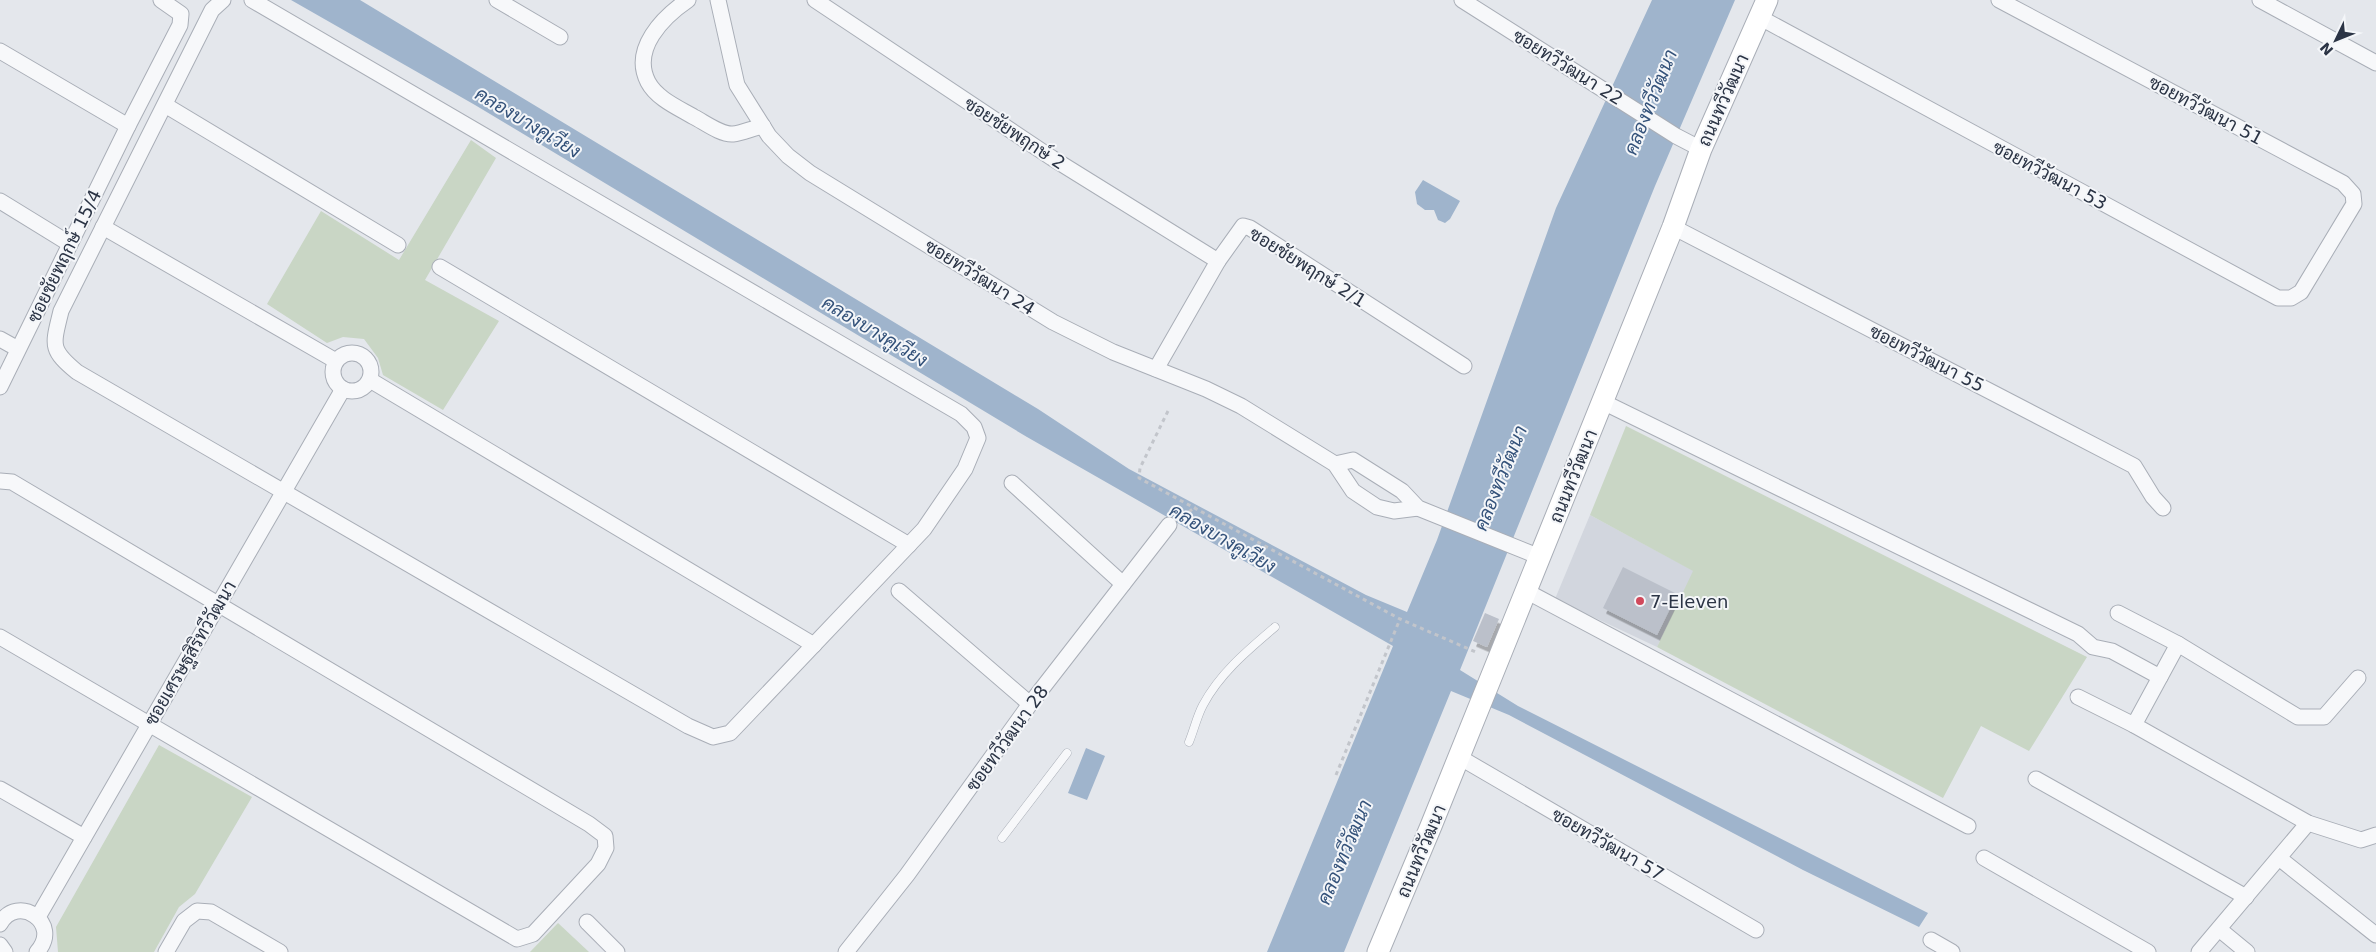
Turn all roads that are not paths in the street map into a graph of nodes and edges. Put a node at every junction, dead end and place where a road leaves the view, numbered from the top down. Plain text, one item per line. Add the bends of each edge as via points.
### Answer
1 (161, 0) edge
2 (223, 0) edge
3 (252, 0) edge
4 (497, 0) edge
5 (688, 0) edge
6 (718, 0) edge
7 (815, 0) edge
8 (1462, 0) edge
9 (1999, 0) edge
10 (2260, 0) edge
11 (1763, 9) edge
12 (560, 37) dead end
13 (0, 51) edge
14 (2376, 63) edge
15 (165, 105) junction
16 (128, 126) junction
17 (763, 126) junction
18 (1700, 149) junction
19 (0, 201) edge
20 (103, 227) junction
21 (1673, 227) junction
22 (70, 244) junction
23 (398, 245) dead end
24 (2326, 252) joint
25 (1218, 261) junction
26 (440, 267) dead end
27 (0, 339) edge
28 (18, 349) junction
29 (336, 361) junction
30 (1464, 366) dead end
31 (1156, 369) junction
32 (370, 380) junction
33 (0, 387) edge
34 (343, 389) junction
35 (1603, 402) junction
36 (1335, 464) junction
37 (0, 481) edge
38 (1012, 483) dead end
39 (283, 492) junction
40 (1418, 508) junction
41 (2163, 508) dead end
42 (1169, 525) dead end
43 (909, 545) junction
44 (1540, 557) junction
45 (1123, 584) junction
46 (899, 591) dead end
47 (1526, 592) junction
48 (219, 603) junction
49 (2118, 612) dead end
50 (1275, 627) dead end
51 (0, 637) edge
52 (2178, 644) junction
53 (814, 645) junction
54 (2160, 677) junction
55 (2358, 678) dead end
56 (2078, 697) dead end
57 (1030, 704) junction
58 (149, 724) junction
59 (2134, 725) junction
60 (1189, 742) dead end
61 (1066, 753) dead end
62 (1459, 757) junction
63 (2036, 779) dead end
64 (0, 789) edge
65 (2308, 823) junction
66 (1968, 826) dead end
67 (2376, 835) edge
68 (84, 837) junction
69 (1002, 838) dead end
70 (1984, 858) dead end
71 (2279, 858) junction
72 (2246, 897) junction
73 (38, 917) junction
74 (0, 922) edge
75 (587, 922) dead end
76 (2219, 929) junction
77 (1756, 930) dead end
78 (2376, 935) edge
79 (1931, 940) dead end
80 (0, 946) edge
81 (0, 951) edge
82 (1381, 951) edge
83 (4, 952) edge
84 (37, 952) edge
85 (166, 952) edge
86 (280, 952) edge
87 (617, 952) edge
88 (846, 952) edge
89 (1952, 952) edge
90 (2148, 952) edge
91 (2199, 952) edge
92 (2247, 952) edge

1 - 16 street, ซอยชัยพฤกษ์ 15/4 via 177,10 181,22
2 - 15 street via 212,10
3 - 43 street via 960,414 974,427 978,438 965,469 924,529
4 - 12 street
5 - 17 street via 661,22 647,42 644,63 648,82 665,100 731,134
6 - 17 street, ซอยทวีวัฒนา 24 via 737,85
7 - 25 street, ซอยชัยพฤกษ์ 2 via 1052,158
8 - 18 street, ซอยทวีวัฒนา 22
9 - 24 street, ซอยทวีวัฒนา 51 via 2343,183 2353,194 2354,204
10 - 14 street
11 - 18 main road, ถนนทวีวัฒนา
11 - 24 street, ซอยทวีวัฒนา 53 via 2278,298 2291,298 2301,292
13 - 16 street
15 - 20 street
15 - 23 street
16 - 22 street, ซอยชัยพฤกษ์ 15/4
17 - 31 street, ซอยทวีวัฒนา 24 via 788,156 810,173 1053,322
18 - 21 main road, ถนนทวีวัฒนา
19 - 22 street
20 - 29 street
20 - 39 street via 61,311 54,342 59,358 77,372
21 - 35 main road, ถนนทวีวัฒนา
21 - 41 street, ซอยทวีวัฒนา 55 via 2134,466
22 - 28 street, ซอยชัยพฤกษ์ 15/4
25 - 30 street, ซอยชัยพฤกษ์ 2/1 via 1243,226 1250,228
25 - 31 street, ซอยชัยพฤกษ์ 2/1
26 - 43 street
27 - 28 street
28 - 33 street, ซอยชัยพฤกษ์ 15/4
29 - 32 street via 346,353 365,357 371,368
29 - 34 street via 333,373
31 - 36 street, ซอยทวีวัฒนา 24 via 1241,406
32 - 34 street via 355,391
32 - 53 street
34 - 39 street, ซอยเศรษฐสิริทวีวัฒนา
35 - 44 main road, ถนนทวีวัฒนา
35 - 54 street via 2078,634 2099,637 2112,651
36 - 40 street, ซอยทวีวัฒนา 24 via 1353,460 1402,491
36 - 40 street, ซอยทวีวัฒนา 24 via 1353,490 1377,507 1394,511
37 - 48 street via 12,482
38 - 45 street
39 - 48 street, ซอยเศรษฐสิริทวีวัฒนา
39 - 53 street via 688,726 713,736 730,732
40 - 44 street, ซอยทวีวัฒนา 24
42 - 45 street, ซอยทวีวัฒนา 28
43 - 53 street
44 - 47 main road, ถนนทวีวัฒนา
45 - 57 street, ซอยทวีวัฒนา 28
46 - 57 street
47 - 62 main road, ถนนทวีวัฒนา
47 - 66 street
48 - 58 street, ซอยเศรษฐสิริทวีวัฒนา
48 - 58 street via 590,824 605,836 606,848 598,864 533,934 517,939
49 - 52 street
50 - 60 lane via 1240,656 1222,677 1203,705
51 - 58 street
52 - 54 street
52 - 55 street via 2298,717 2324,718
54 - 59 street
56 - 59 street
57 - 88 street, ซอยทวีวัฒนา 28 via 907,875
58 - 68 street, ซอยเศรษฐสิริทวีวัฒนา
59 - 65 street
61 - 69 lane
62 - 77 street, ซอยทวีวัฒนา 57
62 - 82 main road, ถนนทวีวัฒนา
63 - 72 street
64 - 68 street
65 - 67 street via 2361,840
65 - 71 street
68 - 73 street, ซอยเศรษฐสิริทวีวัฒนา
70 - 90 street
71 - 72 street
71 - 78 street
72 - 76 street
73 - 74 street via 14,912
73 - 84 street via 45,938
75 - 87 street
76 - 91 street
76 - 92 street
79 - 89 street
80 - 83 street
81 - 83 street
85 - 86 street via 184,921 197,911 211,912

